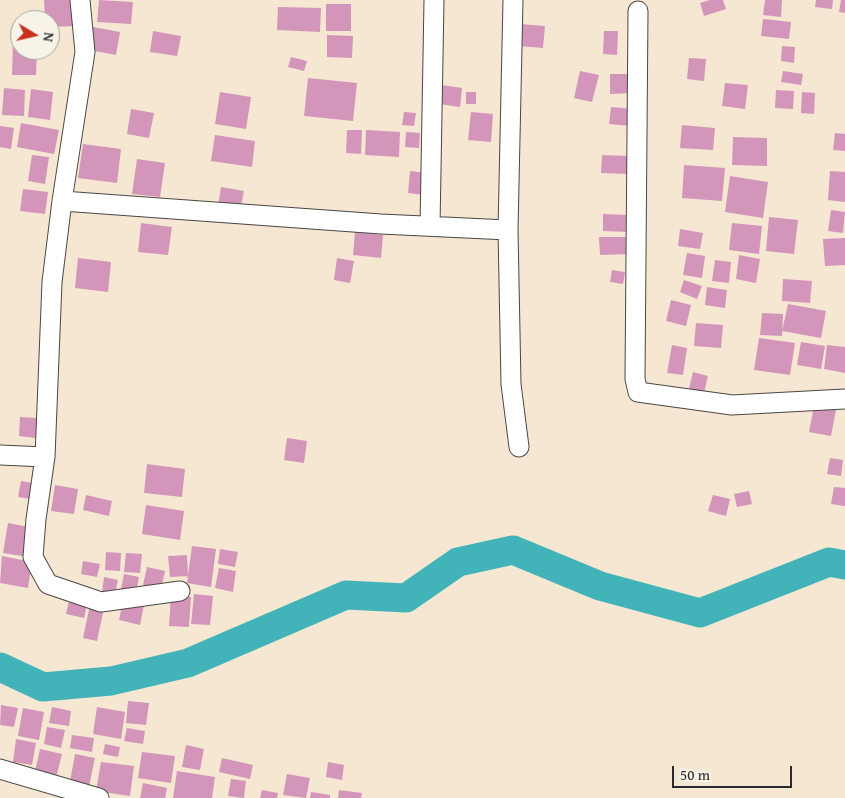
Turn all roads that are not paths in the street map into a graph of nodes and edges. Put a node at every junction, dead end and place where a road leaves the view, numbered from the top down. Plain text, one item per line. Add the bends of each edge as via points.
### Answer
1 (80, 0) edge
2 (434, 0) edge
3 (513, 0) edge
4 (638, 11) dead end
5 (62, 201) junction
6 (430, 226) junction
7 (508, 230) junction
8 (845, 399) edge
9 (519, 447) dead end
10 (0, 456) edge
11 (45, 457) junction
12 (180, 591) dead end
13 (0, 769) edge
14 (99, 798) edge

1 - 5 street via 85,52
2 - 6 street
3 - 7 street
4 - 8 street via 635,379 638,392 732,404
5 - 6 street
5 - 11 street via 52,282
6 - 7 street
7 - 9 street via 511,384
10 - 11 street
11 - 12 street via 33,557 48,584 102,602
13 - 14 street

